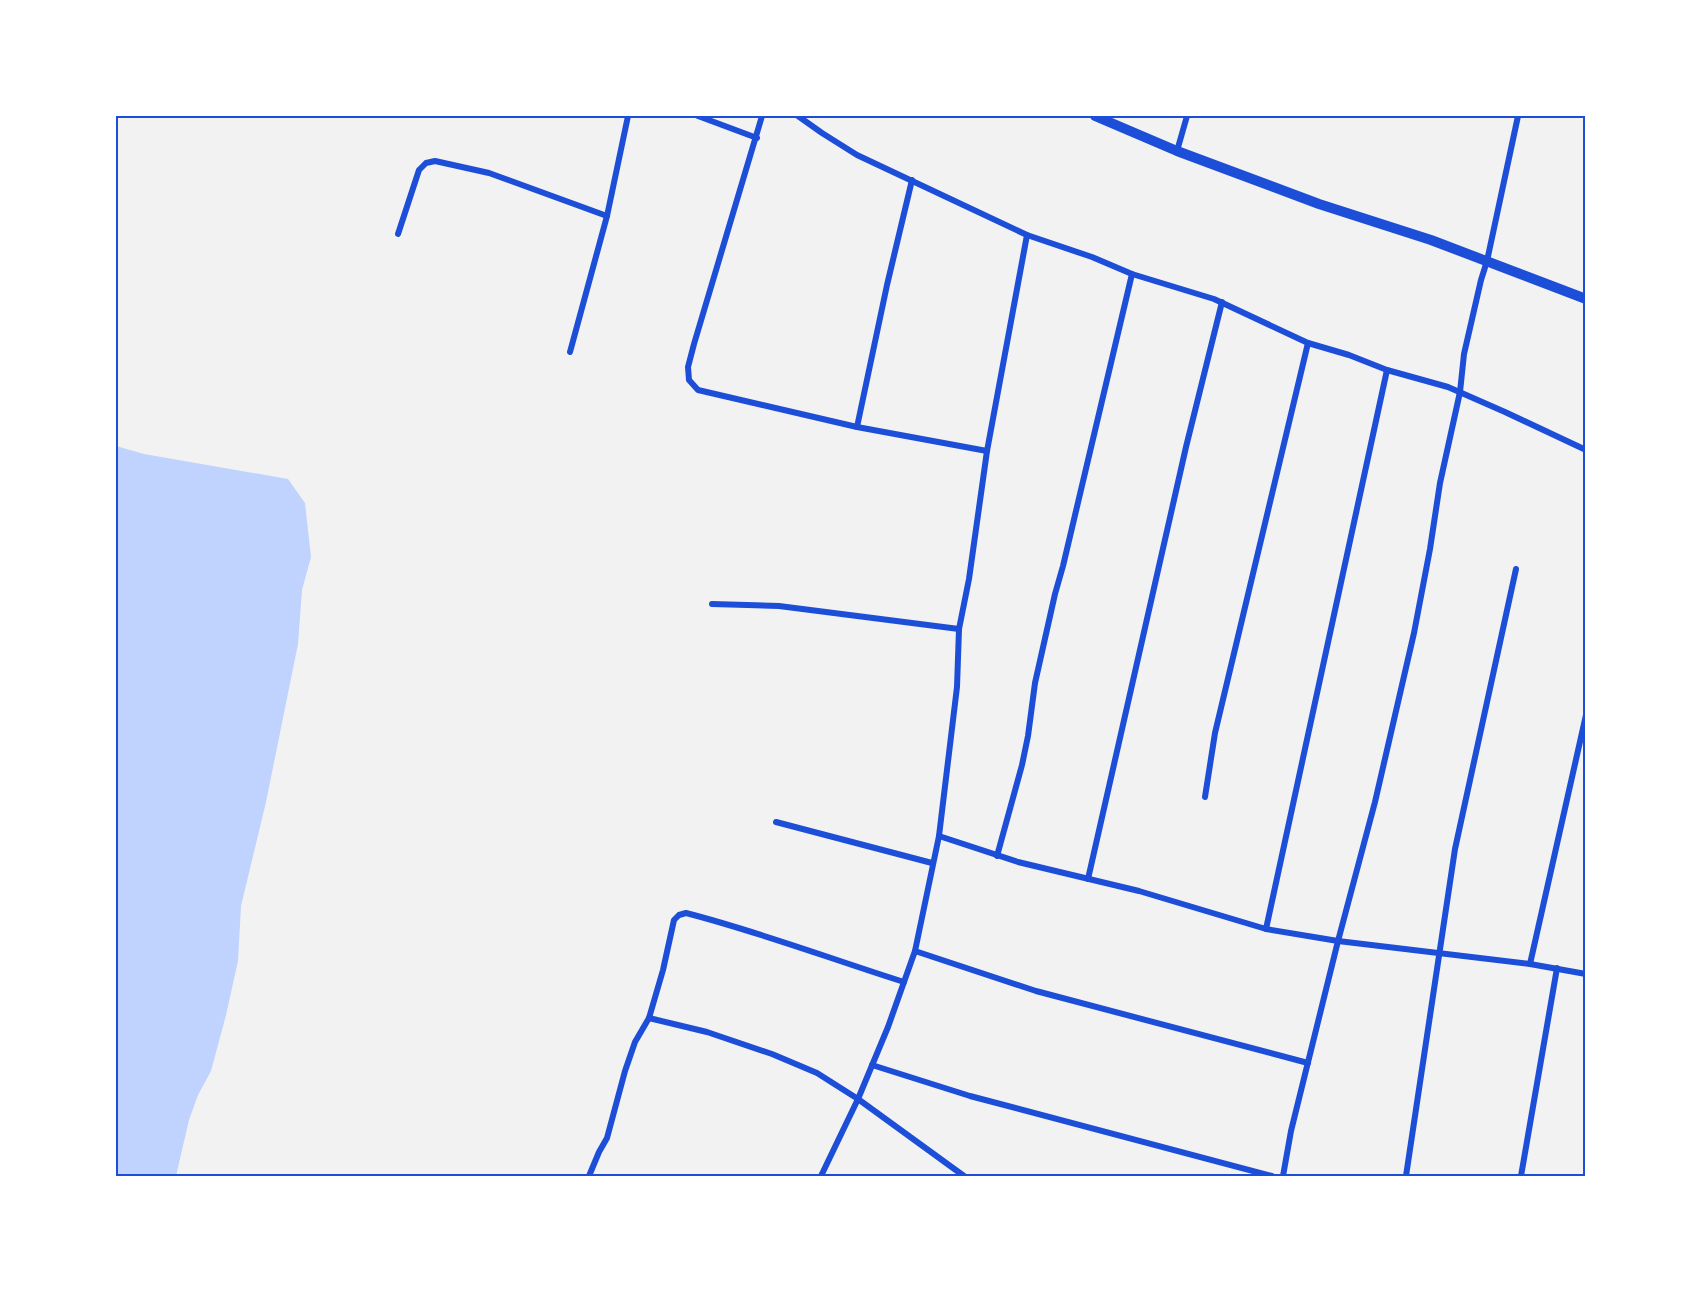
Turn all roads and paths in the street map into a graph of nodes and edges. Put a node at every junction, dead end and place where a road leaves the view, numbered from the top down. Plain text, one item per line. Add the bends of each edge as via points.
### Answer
1 (628, 116) edge
2 (698, 116) edge
3 (762, 116) edge
4 (798, 116) edge
5 (1095, 116) edge
6 (1187, 116) edge
7 (1518, 116) edge
8 (757, 138) junction
9 (1177, 151) junction
10 (912, 180) junction
11 (607, 216) junction
12 (398, 234) dead end
13 (1027, 235) junction
14 (1487, 261) junction
15 (1132, 274) junction
16 (1586, 299) edge
17 (1222, 302) junction
18 (1308, 343) junction
19 (570, 352) dead end
20 (1388, 370) junction
21 (1460, 392) junction
22 (857, 427) junction
23 (1586, 450) edge
24 (987, 451) junction
25 (1516, 569) dead end
26 (712, 604) dead end
27 (959, 629) junction
28 (1586, 715) edge
29 (1205, 797) dead end
30 (776, 822) dead end
31 (939, 836) junction
32 (997, 856) junction
33 (932, 862) junction
34 (1088, 879) junction
35 (1266, 929) junction
36 (1338, 941) junction
37 (915, 951) junction
38 (1440, 953) junction
39 (1530, 964) junction
40 (1557, 968) junction
41 (1586, 974) edge
42 (904, 982) junction
43 (649, 1018) junction
44 (1308, 1063) junction
45 (872, 1065) junction
46 (858, 1099) junction
47 (589, 1176) edge
48 (821, 1176) edge
49 (964, 1176) edge
50 (1272, 1176) edge
51 (1283, 1176) edge
52 (1406, 1176) edge
53 (1521, 1176) edge

1 - 11 street
2 - 8 street
3 - 8 street
4 - 10 street via 857,155
5 - 9 street
6 - 9 street
7 - 14 street
8 - 22 street via 694,344 689,380 698,390
9 - 14 street
10 - 13 street
10 - 22 street
11 - 12 street via 489,172 435,161 419,170
11 - 19 street
13 - 15 street
13 - 24 street
14 - 16 street
14 - 21 street via 1464,354
15 - 17 street
15 - 32 street via 1054,594 1022,765
17 - 18 street
17 - 34 street
18 - 20 street
18 - 29 street via 1215,733
20 - 21 street
20 - 35 street
21 - 23 street
21 - 36 street via 1414,633
22 - 24 street
24 - 27 street
25 - 38 street via 1455,849
26 - 27 street via 779,606
27 - 31 street via 957,687
28 - 39 street
30 - 33 street
31 - 32 street
31 - 33 street
32 - 34 street
33 - 37 street
34 - 35 street
35 - 36 street
36 - 38 street
36 - 44 street
37 - 42 street
37 - 44 street via 1036,991
38 - 39 street
38 - 52 street
39 - 40 street
40 - 41 street
40 - 53 street
42 - 43 street via 686,913 674,920
42 - 45 street
43 - 46 street via 772,1054 817,1073
43 - 47 street via 635,1042 608,1138
44 - 51 street
45 - 46 street
45 - 50 street via 970,1096
46 - 48 street
46 - 49 street

